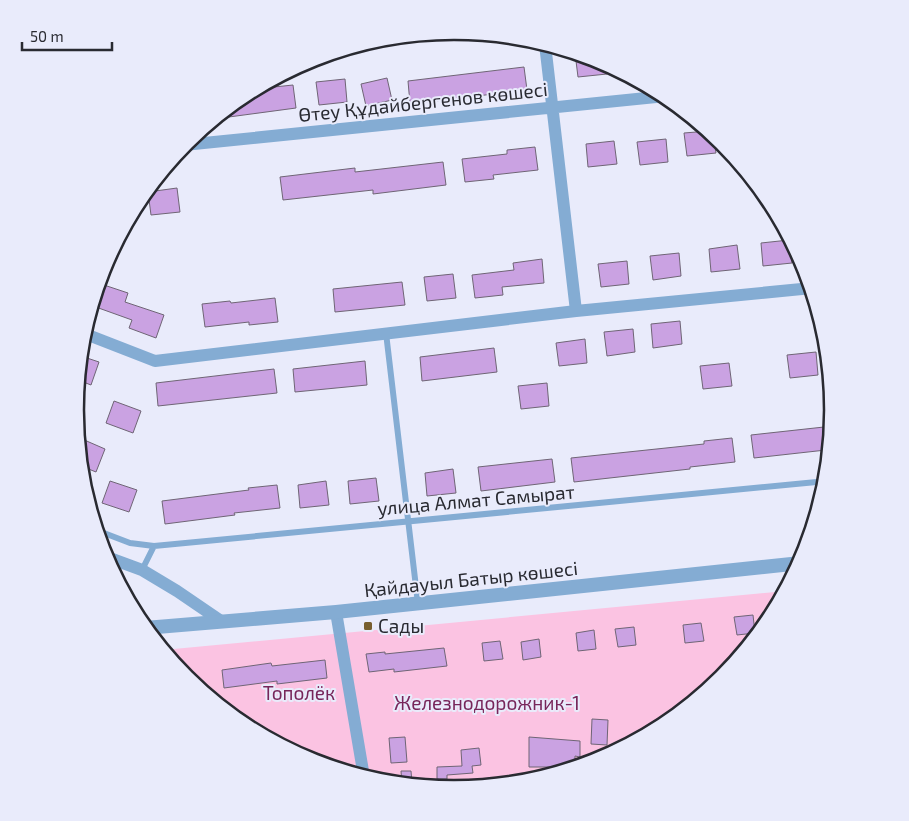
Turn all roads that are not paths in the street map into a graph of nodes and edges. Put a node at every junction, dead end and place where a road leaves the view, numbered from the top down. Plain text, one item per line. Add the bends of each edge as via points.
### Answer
1 (546, 52) edge
2 (652, 97) edge
3 (554, 107) junction
4 (198, 144) edge
5 (804, 289) edge
6 (576, 311) junction
7 (386, 333) junction
8 (91, 337) edge
9 (818, 483) edge
10 (408, 522) junction
11 (105, 534) edge
12 (154, 546) junction
13 (116, 560) edge
14 (792, 564) edge
15 (142, 570) junction
16 (418, 604) junction
17 (336, 612) junction
18 (221, 621) junction
19 (154, 627) edge
20 (363, 769) edge

1 - 3 street
2 - 3 street, Өтеу Құдайбергенов көшесі
3 - 4 street, Өтеу Құдайбергенов көшесі
3 - 6 street
5 - 6 street
6 - 7 street
7 - 8 street via 155,361
7 - 10 lane
9 - 10 lane, улица Алмат Самырат
10 - 12 lane, улица Алмат Самырат
10 - 16 lane
11 - 12 lane, улица Алмат Самырат via 130,543
12 - 15 lane
13 - 15 street
14 - 16 street, Қайдауыл Батыр көшесі
15 - 18 street
16 - 17 street, Қайдауыл Батыр көшесі
17 - 18 street, Қайдауыл Батыр көшесі
17 - 20 street
18 - 19 street, Қайдауыл Батыр көшесі

